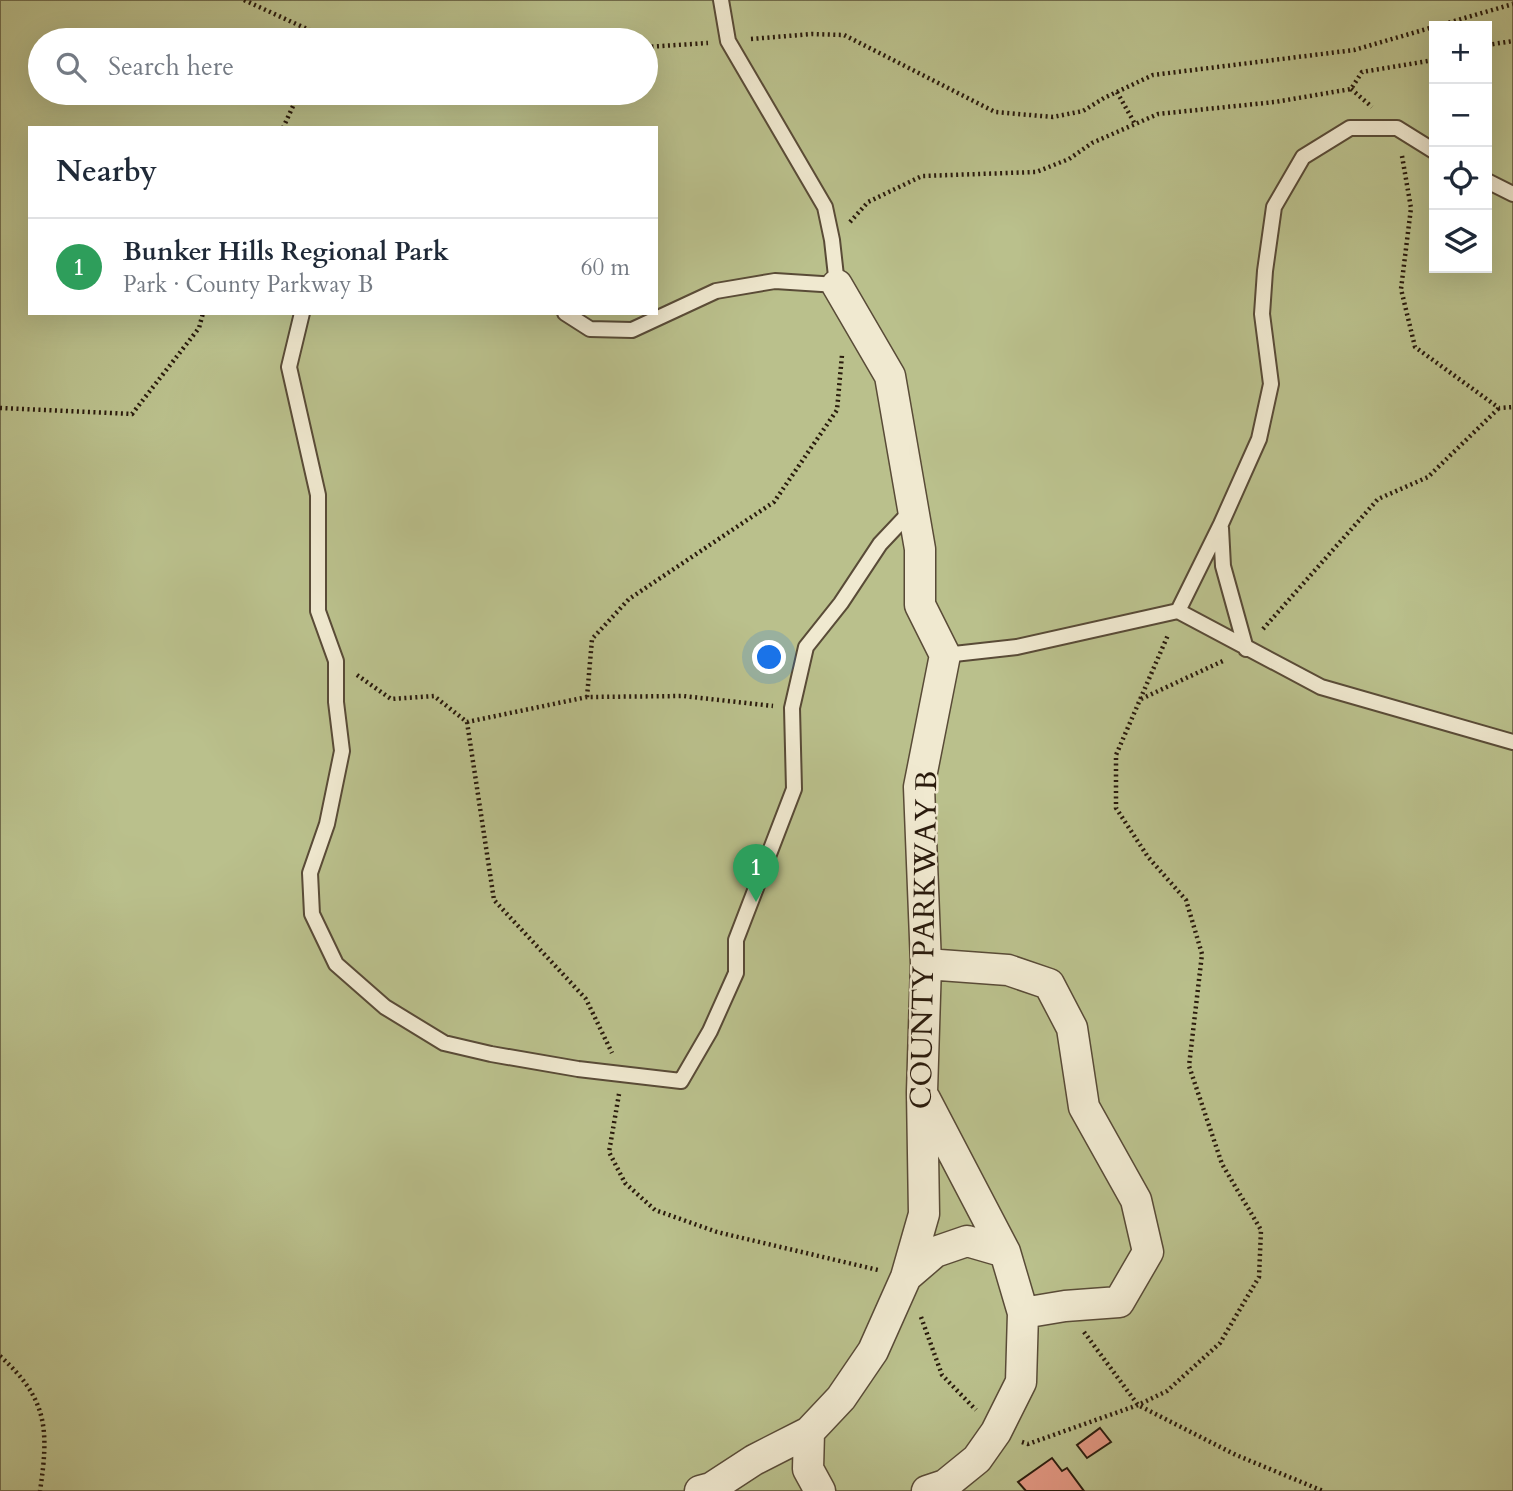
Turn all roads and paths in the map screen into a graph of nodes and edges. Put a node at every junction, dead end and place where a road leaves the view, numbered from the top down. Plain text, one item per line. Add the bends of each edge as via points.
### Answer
1 (244, 0) edge
2 (721, 0) edge
3 (1513, 4) edge
4 (304, 28) edge
5 (728, 41) junction
6 (1513, 41) edge
7 (1492, 44) edge
8 (658, 46) edge
9 (1429, 61) edge
10 (1351, 89) junction
11 (1117, 92) junction
12 (294, 105) edge
13 (1135, 124) junction
14 (284, 126) edge
15 (1397, 128) junction
16 (1429, 148) edge
17 (1492, 184) edge
18 (1513, 194) edge
19 (832, 240) junction
20 (837, 285) junction
21 (203, 315) edge
22 (302, 315) edge
23 (568, 315) edge
24 (842, 349) dead end
25 (1513, 407) edge
26 (0, 408) edge
27 (1499, 408) junction
28 (912, 510) junction
29 (1221, 524) junction
30 (1178, 611) junction
31 (1246, 649) junction
32 (945, 655) junction
33 (336, 661) junction
34 (587, 697) junction
35 (1140, 700) junction
36 (792, 708) junction
37 (1513, 742) edge
38 (926, 964) junction
39 (922, 1092) junction
40 (1005, 1252) junction
41 (906, 1277) junction
42 (1065, 1306) junction
43 (1023, 1313) junction
44 (0, 1356) edge
45 (1138, 1405) junction
46 (809, 1432) junction
47 (713, 1490) edge
48 (40, 1491) edge
49 (820, 1491) edge
50 (928, 1491) edge
51 (1324, 1491) edge

1 - 4 path
2 - 5 lane
3 - 11 path via 1354,50 1153,75
5 - 8 path
5 - 11 path via 844,35 995,112 1053,117 1083,111
5 - 19 lane via 825,207
6 - 7 path
9 - 10 path via 1362,72
10 - 13 path via 1158,114
10 - 15 path
11 - 13 path
12 - 14 path
13 - 19 path via 1036,172 922,176 868,202
15 - 16 lane
15 - 27 path via 1411,208 1401,289 1415,347
15 - 29 lane via 1350,128 1303,157 1274,207 1262,314 1271,384 1259,439
17 - 18 lane
19 - 20 lane
20 - 23 lane via 775,281 716,292 632,330 590,329
20 - 28 street via 890,376
21 - 26 path via 132,414
22 - 33 lane via 289,367 318,495 318,611
24 - 34 path via 837,410 774,502 629,599 592,639
25 - 27 path
27 - 31 path via 1428,477 1378,499
28 - 32 street via 920,549 920,605
28 - 36 lane via 880,544 842,603 806,647
29 - 30 lane
29 - 31 lane via 1223,566
30 - 31 lane
30 - 32 lane via 1017,647
30 - 35 path
31 - 35 path
31 - 37 lane via 1321,687
32 - 38 street, COUNTY PARKWAY B via 919,787
33 - 34 path via 391,699 433,696 467,722
33 - 36 lane via 342,751 327,824 310,873 312,914 336,964 386,1007 444,1043 566,1067 681,1081 736,973 736,940 794,789
34 - 36 path via 683,696
35 - 45 path via 1116,755 1116,808 1148,857 1186,900 1202,954 1189,1066 1222,1164 1261,1230 1259,1277 1220,1343 1167,1391
38 - 39 street, COUNTY PARKWAY B
38 - 42 street via 1008,970 1049,984 1072,1028 1084,1107 1136,1200 1148,1252 1119,1302
39 - 40 street
39 - 41 street, COUNTY PARKWAY B via 924,1214
40 - 41 street via 967,1241 935,1252
40 - 43 street
41 - 46 street, COUNTY PARKWAY B via 873,1351 842,1398
42 - 43 street
42 - 45 path
43 - 50 street via 1021,1382 996,1432 977,1459 945,1485
44 - 48 path via 21,1375 40,1409 46,1449
45 - 51 path via 1236,1455
46 - 47 street, COUNTY PARKWAY B via 754,1460
46 - 49 street via 808,1469

